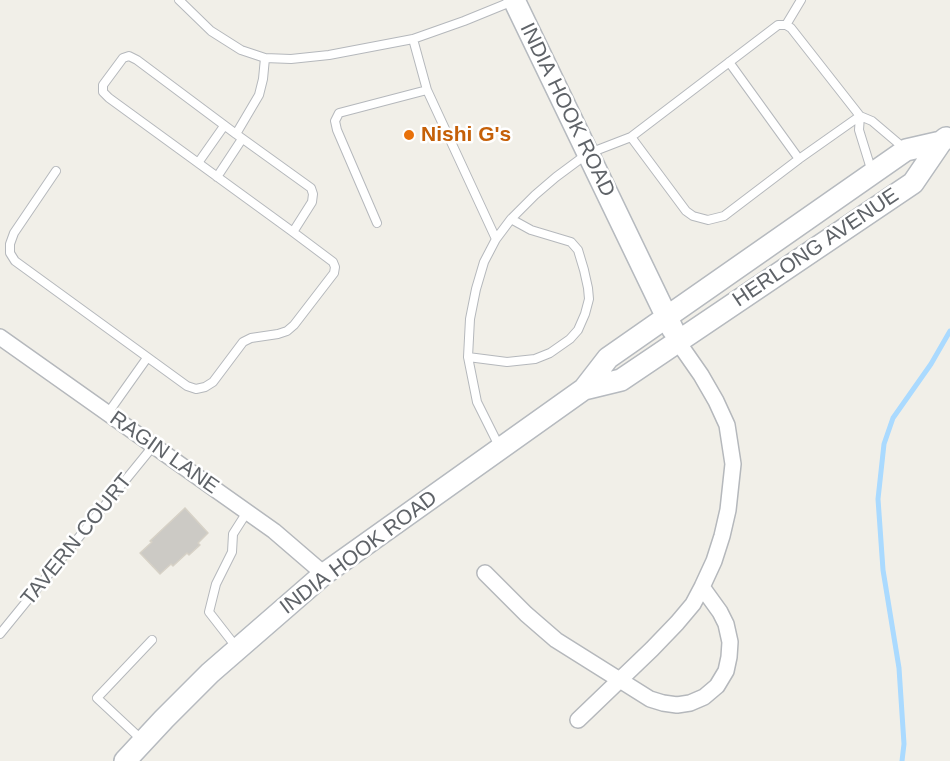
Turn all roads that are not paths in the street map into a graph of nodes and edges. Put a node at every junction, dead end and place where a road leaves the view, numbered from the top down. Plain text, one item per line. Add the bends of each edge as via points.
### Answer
1 (179, 0) edge
2 (514, 0) edge
3 (801, 0) edge
4 (786, 25) junction
5 (413, 39) junction
6 (265, 58) junction
7 (729, 62) junction
8 (427, 90) junction
9 (860, 116) junction
10 (224, 126) junction
11 (239, 137) junction
12 (631, 137) junction
13 (945, 138) edge
14 (906, 150) junction
15 (587, 154) junction
16 (799, 159) junction
17 (198, 163) junction
18 (56, 171) dead end
19 (873, 173) junction
20 (217, 177) junction
21 (511, 219) junction
22 (377, 223) dead end
23 (293, 232) junction
24 (496, 239) junction
25 (667, 317) junction
26 (0, 337) edge
27 (678, 342) junction
28 (468, 357) junction
29 (147, 358) junction
30 (584, 389) junction
31 (108, 413) junction
32 (154, 445) junction
33 (500, 449) junction
34 (247, 512) junction
35 (485, 573) dead end
36 (324, 574) junction
37 (702, 587) junction
38 (0, 634) edge
39 (152, 640) dead end
40 (238, 649) junction
41 (619, 680) junction
42 (578, 720) dead end
43 (143, 741) junction
44 (125, 761) edge

1 - 6 lane via 211,31 241,50
2 - 5 lane
2 - 15 street, INDIA HOOK ROAD
3 - 4 lane
4 - 7 lane via 778,25
4 - 9 lane
5 - 6 lane via 329,56
5 - 8 lane
6 - 11 lane via 259,95
7 - 12 lane
7 - 16 lane
8 - 22 lane via 339,112 335,121
8 - 24 lane
9 - 14 lane via 872,121
9 - 16 lane
9 - 19 lane via 859,130
10 - 11 lane
10 - 17 lane
10 - 17 lane via 129,56 123,58 103,86 109,99
11 - 20 lane
11 - 23 lane via 311,188 312,202
12 - 15 lane
12 - 16 lane via 686,211 708,220 724,216
13 - 14 street, HERLONG AVENUE
13 - 27 street, HERLONG AVENUE via 913,183
14 - 19 street, HERLONG AVENUE
15 - 21 lane
15 - 25 street, INDIA HOOK ROAD
17 - 20 lane
18 - 29 lane via 14,233 10,254
19 - 25 street, HERLONG AVENUE
20 - 23 lane
21 - 24 lane
21 - 28 lane via 531,230 571,242 578,250 588,288 585,314 570,339 535,359 507,362
23 - 29 lane via 335,267 294,326 243,342 213,382 196,389 187,387
24 - 28 lane via 476,289
25 - 27 street, INDIA HOOK ROAD
25 - 30 street, INDIA HOOK ROAD via 608,358
26 - 31 street, RAGIN LANE
27 - 30 street, INDIA HOOK ROAD via 621,380
27 - 37 street via 716,401 727,426 733,464 724,527
28 - 33 lane via 477,402
29 - 31 lane
30 - 33 street, INDIA HOOK ROAD
31 - 32 street, RAGIN LANE
32 - 34 street, RAGIN LANE
32 - 38 lane, TAVERN COURT
33 - 36 street, INDIA HOOK ROAD
34 - 36 street, RAGIN LANE
34 - 40 lane via 233,534 232,552 216,584 209,612
35 - 41 street via 556,640
36 - 40 street, INDIA HOOK ROAD
37 - 41 street via 677,623
37 - 41 street via 720,612 730,642 726,671 717,686 704,698 676,705 650,699
39 - 43 lane via 97,698
40 - 43 street, INDIA HOOK ROAD
41 - 42 street
43 - 44 street, INDIA HOOK ROAD

